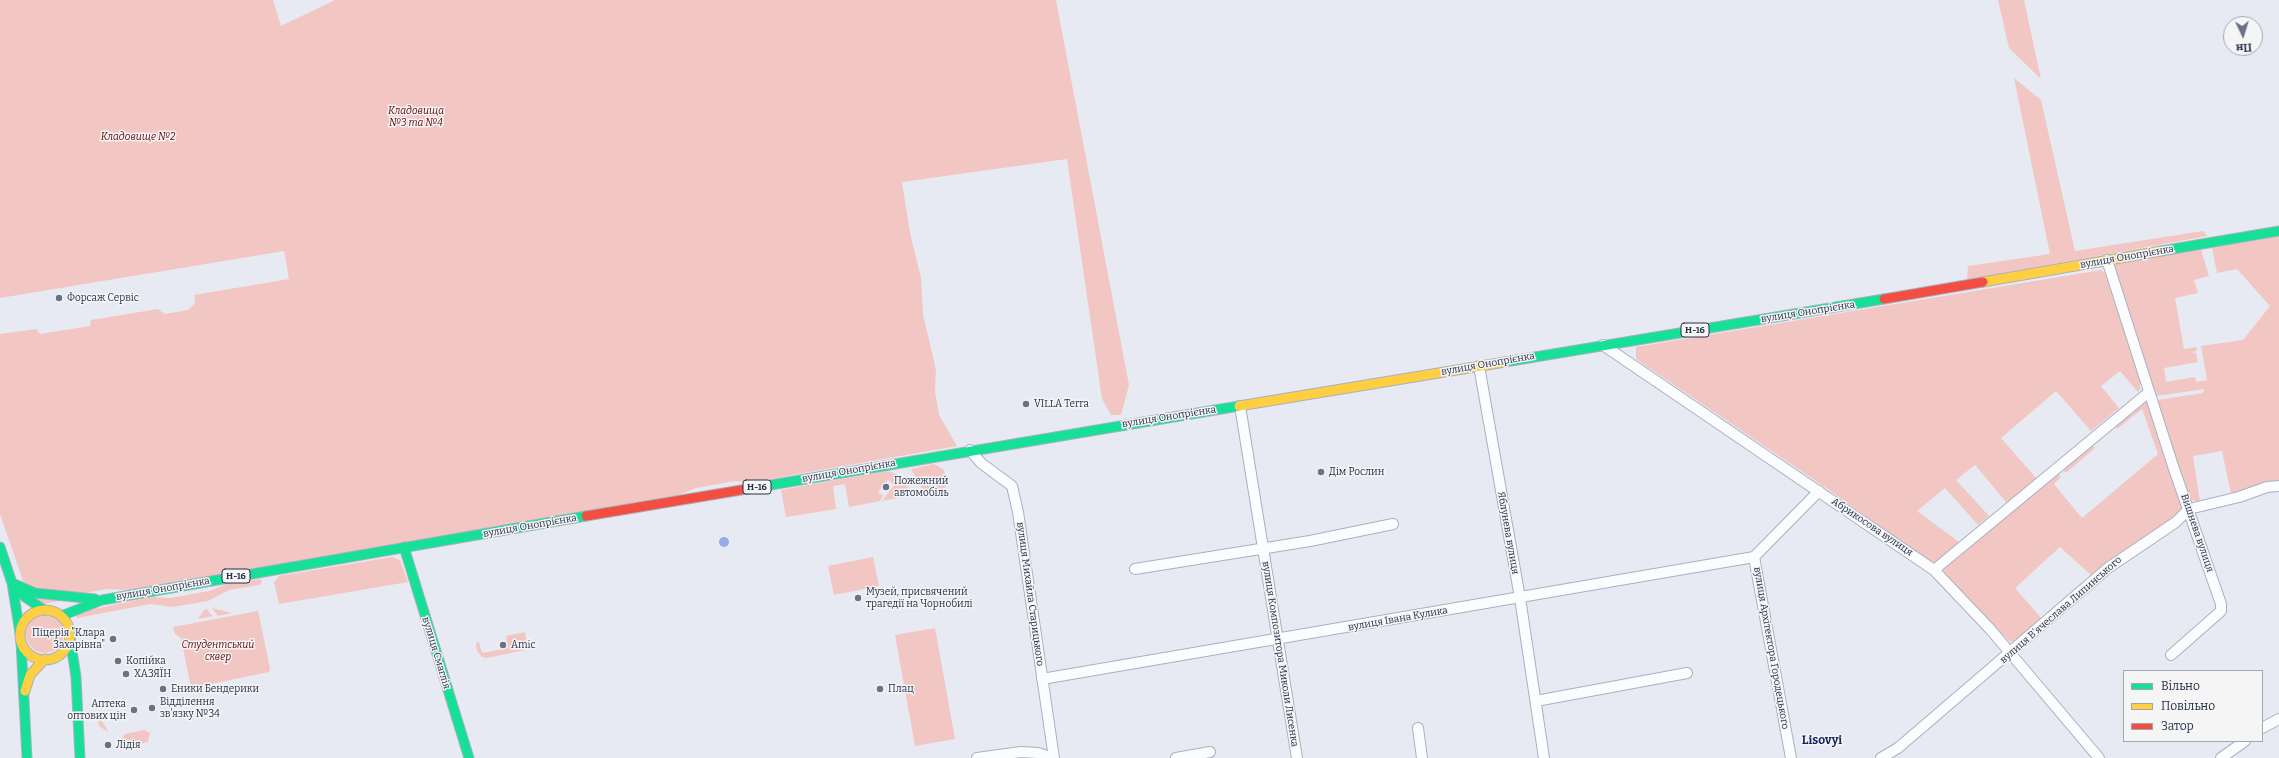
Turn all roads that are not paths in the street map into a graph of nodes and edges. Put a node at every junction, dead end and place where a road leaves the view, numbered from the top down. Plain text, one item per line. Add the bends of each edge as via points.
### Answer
1 (2279, 231) edge
2 (2107, 260) junction
3 (1603, 345) junction
4 (1480, 366) junction
5 (2149, 392) junction
6 (1240, 406) junction
7 (970, 450) junction
8 (2279, 486) edge
9 (1818, 491) junction
10 (2189, 509) junction
11 (1393, 524) dead end
12 (0, 547) edge
13 (404, 548) junction
14 (1263, 549) junction
15 (1754, 557) junction
16 (1135, 569) dead end
17 (1934, 570) junction
18 (12, 583) junction
19 (1520, 598) junction
20 (102, 600) junction
21 (44, 610) junction
22 (62, 616) junction
23 (70, 637) junction
24 (21, 638) junction
25 (1277, 640) junction
26 (2010, 654) junction
27 (2171, 655) dead end
28 (45, 659) junction
29 (1687, 673) dead end
30 (1042, 679) junction
31 (24, 698) junction
32 (1536, 701) junction
33 (2279, 719) edge
34 (2263, 727) edge
35 (1418, 728) dead end
36 (2244, 742) edge
37 (1210, 752) dead end
38 (27, 758) edge
39 (80, 758) edge
40 (469, 758) edge
41 (977, 758) edge
42 (1053, 758) edge
43 (1176, 758) edge
44 (1297, 758) edge
45 (1422, 758) edge
46 (1544, 758) edge
47 (1791, 758) edge
48 (1881, 758) edge
49 (2099, 758) edge
50 (2221, 758) edge

1 - 2 main road, вулиця Онопрієнка / Н-16
2 - 3 main road, вулиця Онопрієнка / Н-16
2 - 5 street, Вишнева вулиця
3 - 4 main road, вулиця Онопрієнка / Н-16
3 - 9 street, Абрикосова вулиця
4 - 6 main road, вулиця Онопрієнка / Н-16
4 - 19 street, Яблунева вулиця
5 - 10 street, Вишнева вулиця
5 - 17 street
6 - 7 main road, вулиця Онопрієнка / Н-16
6 - 14 street, вулиця Композитора Миколи Лисенка
7 - 13 main road, вулиця Онопрієнка / Н-16
7 - 30 street, вулиця Михайла Старицького via 981,464 1012,486
8 - 10 street via 2267,486 2238,497
9 - 15 street, вулиця Архітектора Городецького
9 - 17 street, Абрикосова вулиця
10 - 26 street, вулиця Вʼячеслава Липинського via 2176,522 2108,568
10 - 27 street, Вишнева вулиця via 2221,604 2220,611
11 - 14 street, вулиця Композитора Миколи Лисенка
12 - 18 main road
13 - 20 main road, вулиця Онопрієнка / Н-16
13 - 40 main road, вулиця Смаглія
14 - 16 street, вулиця Композитора Миколи Лисенка
14 - 25 street, вулиця Композитора Миколи Лисенка
15 - 19 street, вулиця Івана Кулика
15 - 47 street, вулиця Архітектора Городецького
17 - 26 street, Абрикосова вулиця
18 - 20 main road via 35,593
18 - 21 main road via 25,597
18 - 24 main road
19 - 25 street, вулиця Івана Кулика
19 - 32 street, Яблунева вулиця
20 - 22 main road, вулиця Онопрієнка / Н-16
21 - 22 main road via 54,611
21 - 24 main road via 28,617 23,624
22 - 23 main road via 68,626
23 - 28 main road via 63,652 56,657
23 - 39 main road via 76,677
24 - 28 main road via 30,654
24 - 31 main road
25 - 30 street, вулиця Івана Кулика
25 - 44 street, вулиця Композитора Миколи Лисенка
26 - 48 street, вулиця Вʼячеслава Липинського via 1898,748
26 - 49 street, Абрикосова вулиця
28 - 31 main road via 30,675
29 - 32 street
30 - 42 street, вулиця Михайла Старицького
31 - 38 main road
32 - 46 street, Яблунева вулиця
33 - 34 street
35 - 45 street
36 - 50 street
37 - 43 street
41 - 42 street via 1021,752

